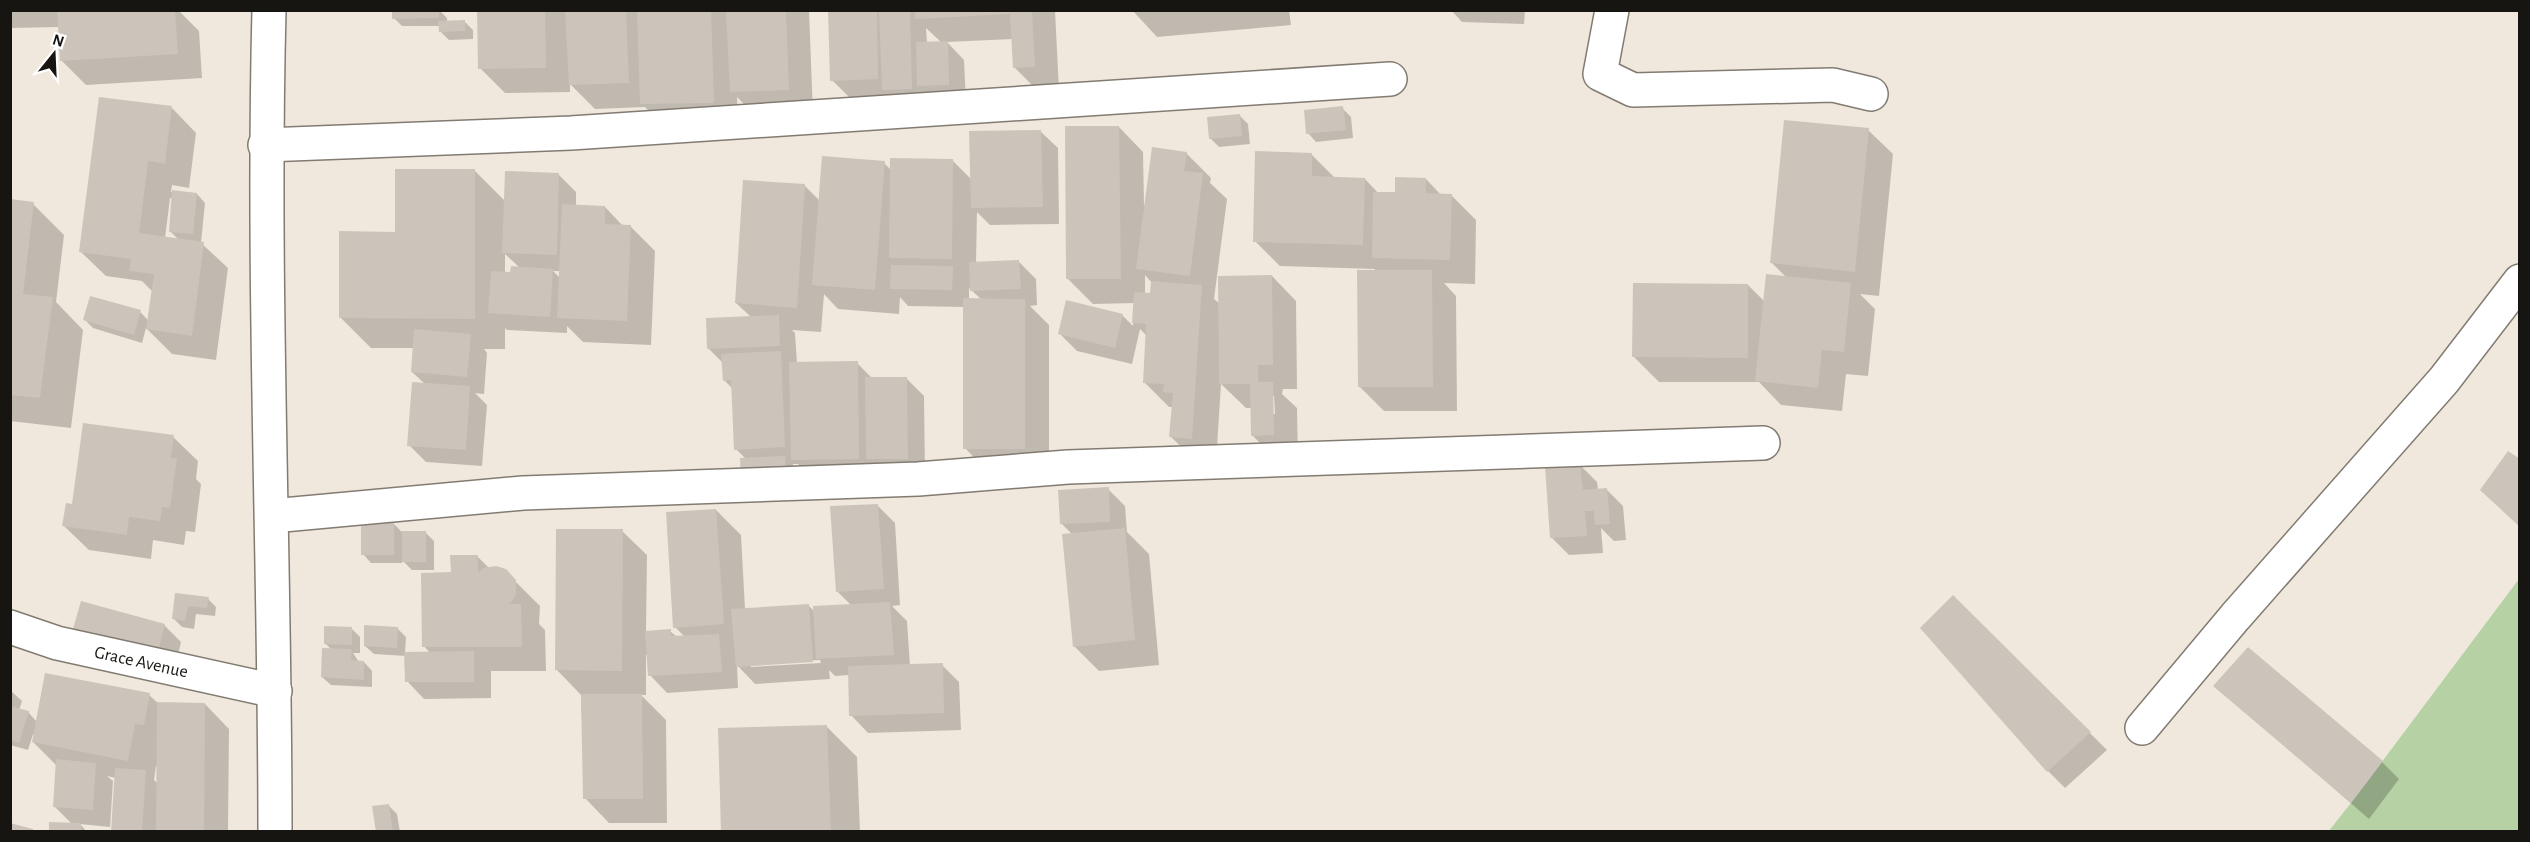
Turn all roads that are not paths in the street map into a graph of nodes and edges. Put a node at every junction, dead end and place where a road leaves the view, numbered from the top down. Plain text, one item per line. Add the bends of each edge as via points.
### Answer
1 (268, 10) edge
2 (1612, 10) edge
3 (1390, 79) dead end
4 (1870, 94) dead end
5 (265, 145) junction
6 (2520, 281) edge
7 (1762, 443) dead end
8 (272, 516) junction
9 (10, 627) edge
10 (275, 691) junction
11 (2142, 728) dead end
12 (275, 831) edge

1 - 5 street
2 - 4 street via 1600,74 1633,90 1833,85
3 - 5 street via 571,133
5 - 8 street
6 - 11 street via 2444,380 2242,608
7 - 8 street via 1068,467 918,479 524,493
8 - 10 street
9 - 10 street, Grace Avenue via 57,643
10 - 12 street

